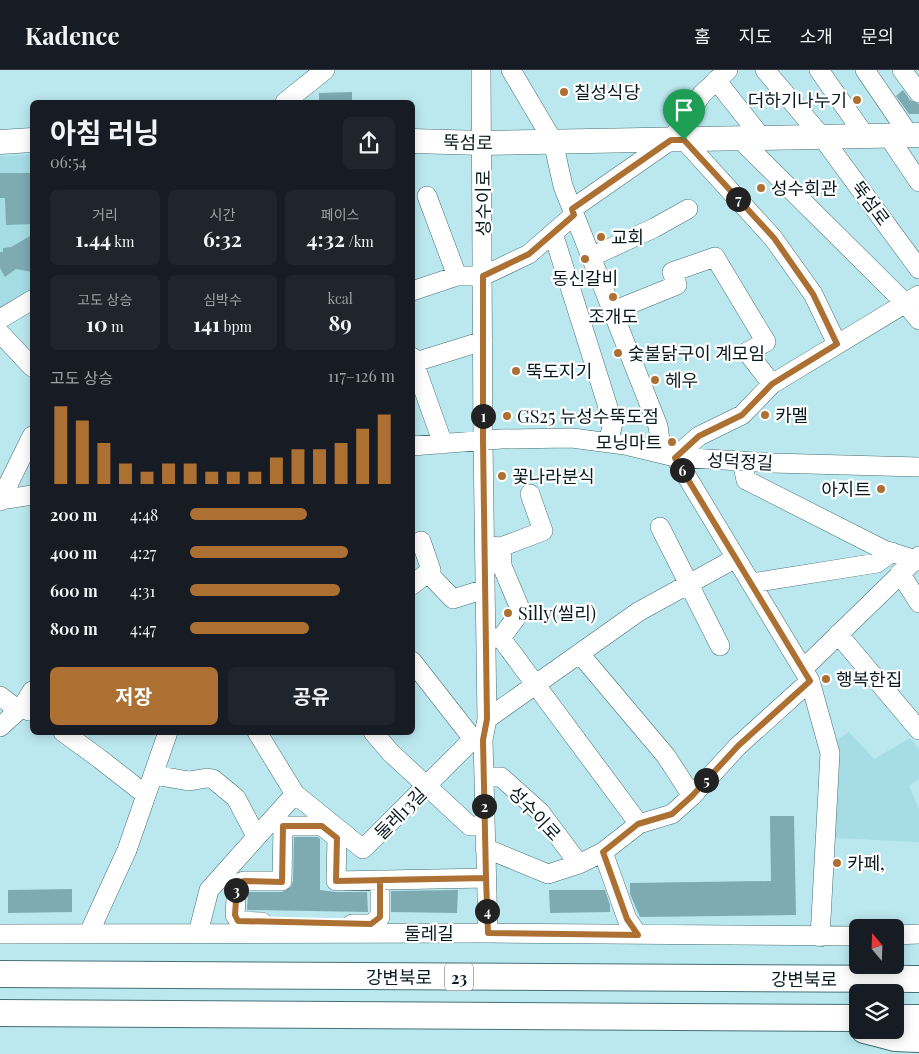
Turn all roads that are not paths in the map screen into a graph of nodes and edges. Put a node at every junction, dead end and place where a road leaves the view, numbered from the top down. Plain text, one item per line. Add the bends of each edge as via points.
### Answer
1 (325, 70) edge
2 (482, 70) edge
3 (511, 70) edge
4 (764, 70) edge
5 (819, 70) edge
6 (865, 70) edge
7 (902, 70) edge
8 (722, 75) edge
9 (919, 93) edge
10 (288, 100) edge
11 (896, 136) edge
12 (822, 137) junction
13 (751, 138) junction
14 (30, 140) edge
15 (677, 140) junction
16 (415, 141) edge
17 (553, 141) junction
18 (0, 142) edge
19 (483, 143) junction
20 (919, 182) edge
21 (427, 196) dead end
22 (688, 209) dead end
23 (573, 212) junction
24 (554, 233) junction
25 (591, 257) junction
26 (919, 269) edge
27 (456, 276) junction
28 (483, 276) junction
29 (415, 289) edge
30 (912, 299) edge
31 (30, 301) edge
32 (613, 311) junction
33 (0, 319) edge
34 (919, 320) edge
35 (0, 333) edge
36 (483, 341) junction
37 (837, 344) junction
38 (415, 359) edge
39 (30, 365) edge
40 (415, 365) edge
41 (772, 384) junction
42 (30, 440) edge
43 (483, 441) junction
44 (608, 443) junction
45 (444, 444) junction
46 (415, 446) edge
47 (668, 456) junction
48 (742, 461) junction
49 (919, 467) edge
50 (530, 494) dead end
51 (30, 495) edge
52 (1, 499) edge
53 (660, 527) dead end
54 (421, 541) dead end
55 (493, 547) junction
56 (892, 552) junction
57 (736, 558) junction
58 (917, 559) edge
59 (900, 573) junction
60 (418, 576) edge
61 (690, 584) junction
62 (752, 584) junction
63 (485, 589) junction
64 (919, 603) edge
65 (838, 634) junction
66 (493, 638) junction
67 (720, 646) dead end
68 (580, 654) junction
69 (415, 665) edge
70 (807, 675) junction
71 (536, 686) junction
72 (0, 696) edge
73 (27, 710) edge
74 (487, 719) junction
75 (0, 727) edge
76 (919, 730) edge
77 (67, 735) edge
78 (167, 735) edge
79 (260, 735) edge
80 (376, 735) edge
81 (478, 740) junction
82 (154, 775) junction
83 (484, 777) junction
84 (426, 786) junction
85 (294, 794) junction
86 (146, 795) junction
87 (692, 796) junction
88 (638, 824) junction
89 (484, 826) junction
90 (256, 836) junction
91 (485, 848) junction
92 (603, 852) junction
93 (579, 864) junction
94 (486, 878) junction
95 (380, 880) junction
96 (198, 933) junction
97 (488, 933) junction
98 (0, 934) edge
99 (90, 934) junction
100 (919, 934) edge
101 (638, 935) junction
102 (904, 935) edge
103 (849, 936) edge
104 (820, 937) junction
105 (0, 974) edge
106 (916, 979) edge
107 (0, 1012) edge
108 (822, 1018) junction
109 (849, 1018) edge
110 (904, 1018) edge
111 (919, 1018) edge
112 (849, 1026) edge
113 (904, 1038) edge
114 (919, 1039) edge

1 - 10 street
2 - 19 street, 성수이로
3 - 17 street
4 - 12 street
5 - 11 street
6 - 11 street
7 - 9 street
8 - 13 street
8 - 15 street via 702,94
11 - 12 main road, 뚝섬로
11 - 20 street
12 - 13 main road, 뚝섬로
12 - 26 street, 뚝섬로
13 - 15 main road, 뚝섬로
13 - 30 street
14 - 18 main road
15 - 17 main road, 뚝섬로
15 - 23 street
15 - 37 street via 774,238 813,294
16 - 19 main road, 뚝섬로
17 - 19 main road, 뚝섬로
17 - 23 street via 563,186
19 - 28 street, 성수이로
21 - 27 street
22 - 25 street
23 - 24 street
23 - 25 street
24 - 28 street via 529,254
24 - 44 street via 613,423
25 - 32 street
27 - 28 street
27 - 29 street
28 - 36 street, 성수이로
30 - 34 street
30 - 37 street
31 - 33 street
32 - 41 street via 677,285 672,272 715,256 766,342 747,352
32 - 47 street
35 - 39 street
36 - 38 street
36 - 43 street, 성수이로
37 - 41 street
40 - 45 street
41 - 47 street via 742,415
42 - 52 street
43 - 44 street, 성덕정길 via 572,438
43 - 45 street, 성덕정길
43 - 55 street, 성수이로
44 - 47 street, 성덕정길
45 - 46 street, 성덕정길
47 - 48 street, 성덕정길
47 - 57 street
48 - 49 street, 성덕정길
48 - 56 street via 746,480
50 - 55 street via 543,531
51 - 52 street
53 - 61 street
54 - 60 street via 431,570
55 - 63 street, 성수이로
55 - 66 street via 521,611
56 - 58 street
56 - 62 street via 877,563
57 - 61 street
57 - 62 street
58 - 59 street
59 - 64 street
59 - 65 street
60 - 63 street via 453,599
61 - 67 street
61 - 68 street via 638,612
62 - 70 street
63 - 66 street, 성수이로
65 - 70 street
65 - 76 street
66 - 71 street
66 - 74 street, 성수이로
68 - 71 street
68 - 87 street via 666,756
69 - 81 street
70 - 87 street
70 - 104 street via 830,753
71 - 74 street
71 - 88 street
72 - 73 street via 13,706
73 - 75 street
74 - 81 street, 성수이로
77 - 86 street
78 - 82 street
79 - 85 street
80 - 84 street
81 - 83 street, 성수이로
81 - 84 street, 둘레13길
82 - 86 street
82 - 90 street via 189,781 213,779 236,798
83 - 89 street, 성수이로
83 - 93 street, 성수이로 via 501,777 540,812
84 - 85 street, 둘레13길 via 363,849
84 - 89 street via 470,826
85 - 90 street
86 - 99 street via 127,850
87 - 88 street via 672,814
88 - 92 street
89 - 91 street, 성수이로
90 - 96 street via 208,890
91 - 93 street via 548,874
91 - 94 street, 성수이로
92 - 93 street
92 - 101 street via 627,919
94 - 95 street
94 - 97 street, 성수이로
95 - 95 street via 336,881 337,838 322,826 283,826 282,882 244,881 237,884 235,915 238,921 371,924 380,917
96 - 97 street, 둘레길
96 - 99 street, 둘레길
97 - 101 street, 둘레길
98 - 99 street, 둘레길
100 - 102 street
101 - 104 street, 둘레길
103 - 104 street, 둘레길
105 - 106 highway, 강변북로 / 23
107 - 108 highway, 23
108 - 109 highway
108 - 112 highway, 23
110 - 111 highway
113 - 114 highway

